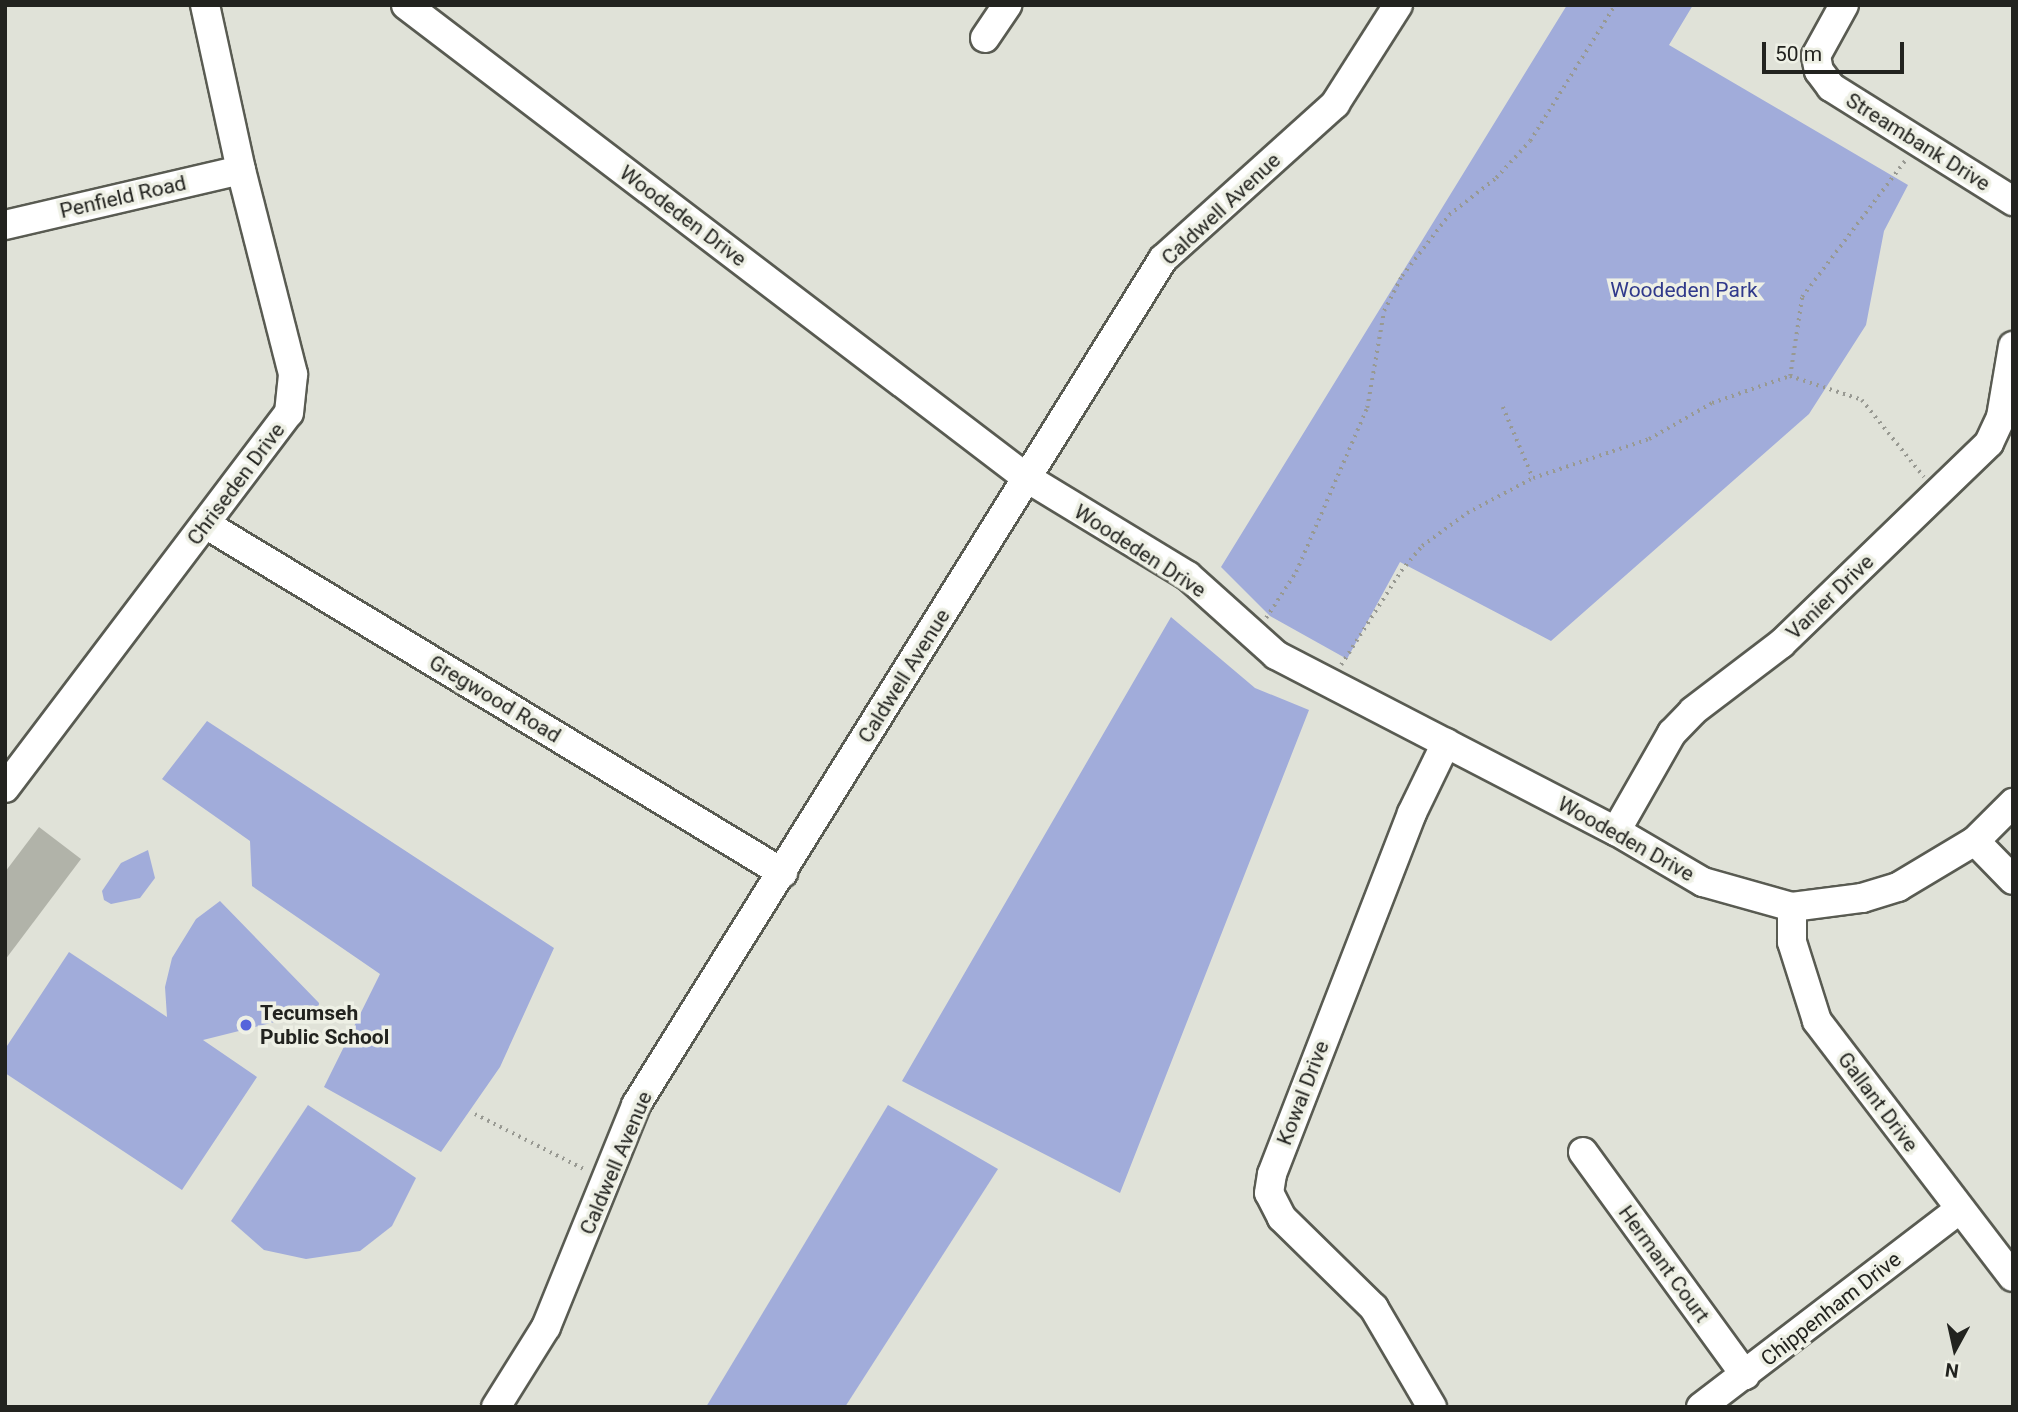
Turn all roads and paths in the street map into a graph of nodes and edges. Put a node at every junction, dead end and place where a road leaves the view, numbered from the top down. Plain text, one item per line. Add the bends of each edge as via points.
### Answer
1 (205, 5) edge
2 (406, 5) edge
3 (1007, 5) edge
4 (1398, 5) edge
5 (1615, 5) edge
6 (1844, 5) edge
7 (985, 38) dead end
8 (1920, 142) junction
9 (241, 170) junction
10 (2013, 201) edge
11 (5, 225) edge
12 (2013, 346) edge
13 (1790, 376) junction
14 (1503, 407) dead end
15 (1027, 478) junction
16 (1533, 478) junction
17 (1937, 493) junction
18 (206, 525) junction
19 (1253, 634) junction
20 (1328, 685) junction
21 (1446, 743) junction
22 (5, 788) edge
23 (2013, 803) edge
24 (1616, 831) junction
25 (1975, 841) junction
26 (783, 873) junction
27 (2013, 880) edge
28 (1792, 907) junction
29 (475, 1114) dead end
30 (1583, 1152) dead end
31 (608, 1181) junction
32 (1959, 1210) junction
33 (2013, 1277) edge
34 (1745, 1376) junction
35 (496, 1407) edge
36 (1432, 1407) edge
37 (1701, 1407) edge

1 - 9 street, Chriseden Drive
2 - 15 street, Woodeden Drive
3 - 7 street
4 - 15 street, Caldwell Avenue via 1335,104 1163,259
5 - 19 path via 1530,141 1496,178 1449,215 1402,276 1384,311 1367,408 1296,572 1279,603
6 - 8 street, Streambank Drive via 1817,51 1819,71 1831,88
8 - 10 street, Streambank Drive
8 - 13 path via 1802,297
9 - 11 street, Penfield Road
9 - 18 street, Chriseden Drive via 293,374 293,394 289,413
12 - 17 street, Vanier Drive via 1996,433
13 - 16 path via 1712,403 1649,439
13 - 17 path via 1862,400
14 - 16 path
15 - 19 street, Woodeden Drive via 1188,576
15 - 26 street, Caldwell Avenue
16 - 20 path via 1467,513 1422,546
17 - 24 street, Vanier Drive via 1781,644 1693,710 1672,733
18 - 22 street, Chriseden Drive
18 - 26 street, Gregwood Road
19 - 20 street, Woodeden Drive via 1276,654
20 - 21 street, Woodeden Drive
21 - 24 street, Woodeden Drive
21 - 36 street, Kowal Drive via 1407,826 1272,1174 1269,1193 1282,1219 1374,1308
23 - 25 street, Woodeden Drive
24 - 28 street, Woodeden Drive via 1703,882
25 - 27 street
25 - 28 street, Woodeden Drive via 1898,887 1862,898
26 - 31 street, Caldwell Avenue via 636,1105
28 - 32 street, Gallant Drive via 1794,952 1817,1021
29 - 31 path
30 - 34 street, Hermant Court
31 - 35 street, Caldwell Avenue via 546,1327
32 - 33 street, Gallant Drive
32 - 34 street, Chippenham Drive
34 - 37 street, Chippenham Drive

